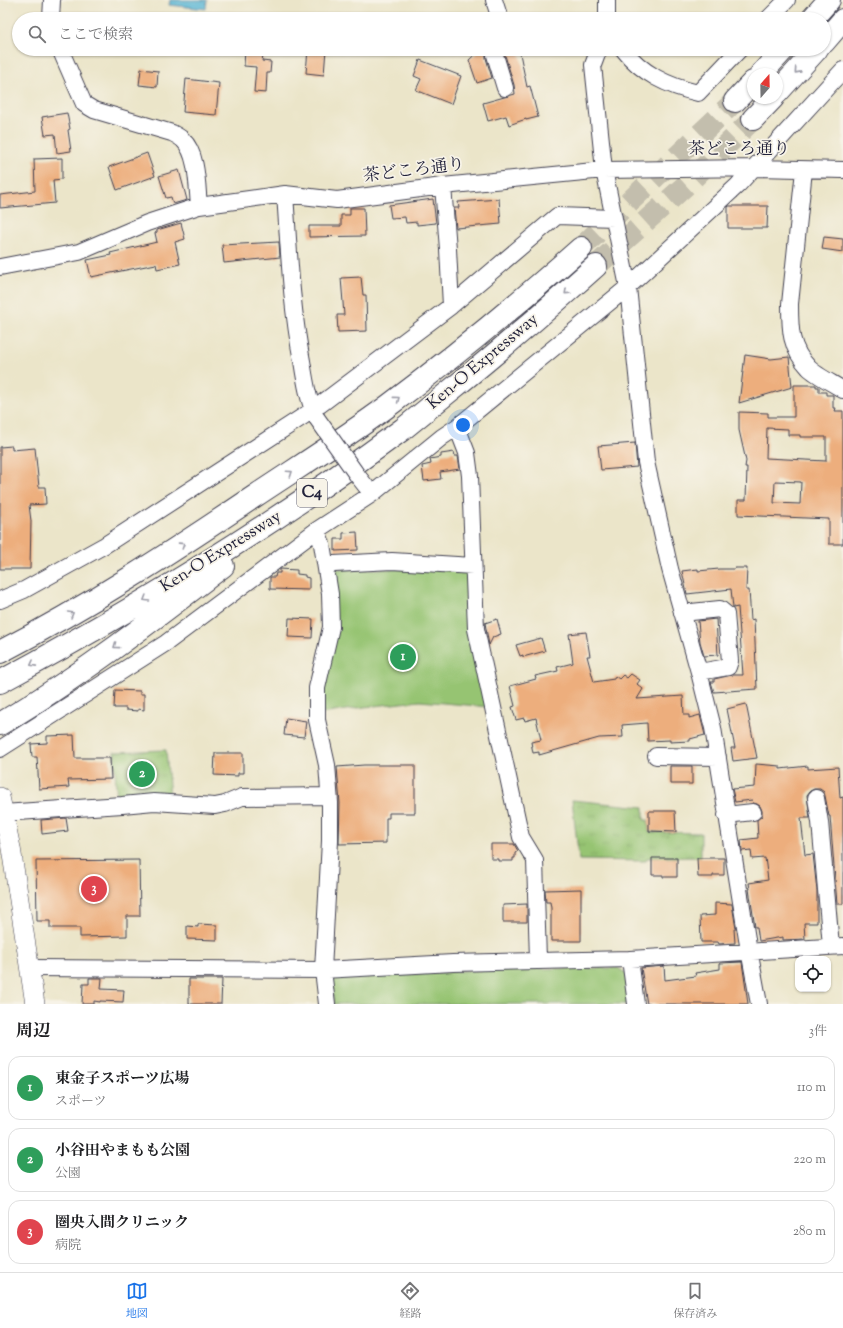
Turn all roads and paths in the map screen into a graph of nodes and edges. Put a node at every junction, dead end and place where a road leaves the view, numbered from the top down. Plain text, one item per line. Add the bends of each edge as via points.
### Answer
1 (52, 0) edge
2 (494, 0) edge
3 (607, 0) edge
4 (787, 0) edge
5 (829, 0) edge
6 (51, 12) edge
7 (498, 12) edge
8 (607, 12) edge
9 (775, 12) edge
10 (818, 12) edge
11 (843, 20) edge
12 (831, 34) edge
13 (63, 56) edge
14 (495, 56) edge
15 (596, 56) edge
16 (629, 56) edge
17 (733, 56) edge
18 (778, 56) edge
19 (811, 56) edge
20 (767, 68) edge
21 (843, 70) edge
22 (783, 86) edge
23 (504, 88) dead end
24 (747, 88) edge
25 (735, 101) tunnel mouth
26 (768, 104) edge
27 (753, 120) tunnel mouth
28 (755, 168) junction
29 (604, 170) junction
30 (804, 170) junction
31 (843, 170) edge
32 (443, 186) junction
33 (285, 194) junction
34 (199, 206) junction
35 (614, 218) junction
36 (582, 248) tunnel mouth
37 (596, 266) tunnel mouth
38 (0, 267) edge
39 (628, 287) junction
40 (451, 306) junction
41 (843, 390) edge
42 (315, 414) junction
43 (457, 427) junction
44 (403, 428) junction
45 (372, 494) junction
46 (317, 530) junction
47 (473, 566) junction
48 (326, 567) junction
49 (0, 600) edge
50 (682, 613) junction
51 (48, 627) junction
52 (0, 645) edge
53 (0, 652) edge
54 (699, 672) junction
55 (0, 682) edge
56 (0, 724) edge
57 (0, 749) edge
58 (656, 756) dead end
59 (718, 757) junction
60 (329, 796) junction
61 (816, 798) dead end
62 (2, 805) edge
63 (753, 812) dead end
64 (726, 815) junction
65 (837, 946) edge
66 (749, 951) junction
67 (630, 959) junction
68 (538, 960) junction
69 (30, 968) junction
70 (323, 970) junction
71 (35, 1004) edge
72 (327, 1004) edge
73 (636, 1004) edge
74 (758, 1004) edge

1 - 6 street
2 - 7 street
3 - 8 street
4 - 9 street
5 - 10 highway
11 - 12 highway
13 - 34 street via 84,104 101,112 172,133 183,140 190,149 195,165
14 - 23 street
15 - 29 street via 593,64
16 - 17 street via 645,72 660,81 698,93
18 - 20 highway
19 -> 22 highway
21 - 28 street
24 - 25 highway
26 - 27 highway
28 - 29 street, 茶どころ通り
28 - 30 street, 茶どころ通り
28 - 39 street
29 - 32 street, 茶どころ通り
29 - 35 street
30 - 31 street, 茶どころ通り
30 - 41 street via 790,326 794,347 810,368
32 - 33 street, 茶どころ通り via 337,200
32 - 40 street
33 - 34 street, 茶どころ通り
33 - 42 street via 295,328
34 - 38 street, 茶どころ通り via 147,223 79,252
35 - 39 street
35 - 40 street via 557,216
51 -> 36 highway, Ken-O Expressway / C4 via 135,576 387,407 468,346
37 -> 44 highway, Ken-O Expressway / C4 via 546,311
39 - 43 street
39 - 50 street via 646,462
40 - 42 street
42 - 45 street, bridge
42 - 49 street via 105,546 24,590
43 - 45 street
43 - 47 street via 467,453 470,476
44 -> 55 highway, Ken-O Expressway / C4 via 296,504 225,550 145,600
44 -> 56 highway via 162,613 40,700
45 - 46 street
46 - 48 street
46 - 57 street via 166,643
47 - 48 street via 392,561 334,564
47 - 68 street via 476,630 521,837 535,860
48 - 60 street via 331,628 317,688 317,720 327,765
50 - 54 street
50 - 54 street via 720,609 726,614 730,661 728,667
51 - 52 highway
51 - 53 highway, Ken-O Expressway / C4
54 - 59 street
58 - 59 street
59 - 64 street
60 - 62 street via 242,797 215,806 154,802 122,805
60 - 70 street via 330,841
61 - 65 street
62 - 69 street
63 - 64 street
64 - 66 street
65 - 66 street
66 - 67 street
66 - 74 street
67 - 68 street
67 - 73 street
68 - 70 street
69 - 70 street
69 - 71 street
70 - 72 street

